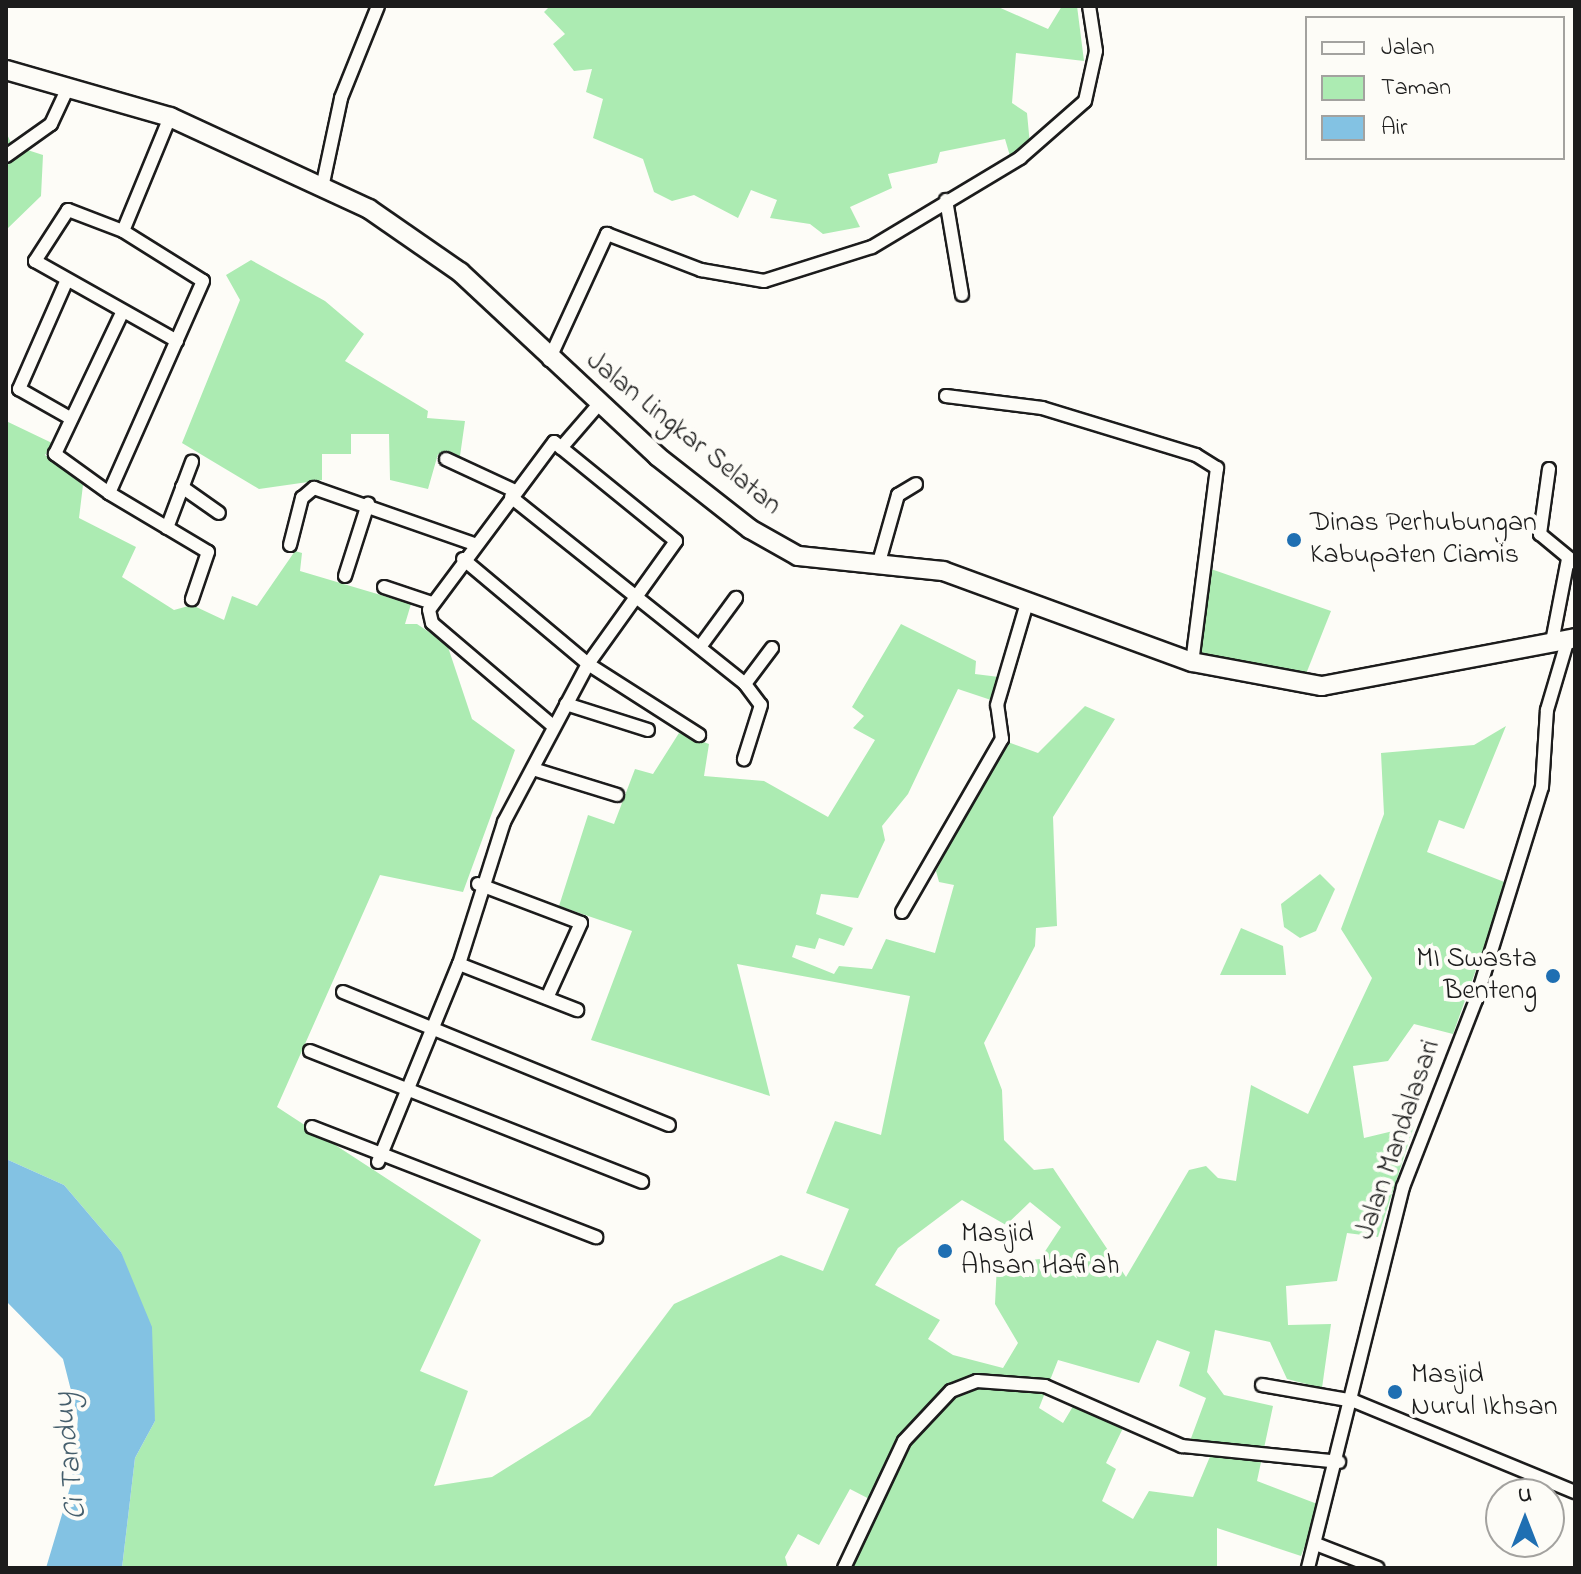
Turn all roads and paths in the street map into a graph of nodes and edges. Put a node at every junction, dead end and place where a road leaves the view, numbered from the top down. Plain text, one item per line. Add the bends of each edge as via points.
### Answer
1 (378, 6) edge
2 (1089, 6) edge
3 (6, 70) edge
4 (68, 88) junction
5 (170, 117) junction
6 (6, 156) edge
7 (323, 183) junction
8 (946, 200) junction
9 (123, 231) junction
10 (66, 282) junction
11 (962, 295) dead end
12 (122, 313) junction
13 (177, 341) junction
14 (549, 360) junction
15 (6, 386) edge
16 (20, 392) junction
17 (946, 396) dead end
18 (599, 404) junction
19 (70, 418) junction
20 (561, 448) junction
21 (446, 459) dead end
22 (192, 462) dead end
23 (1549, 469) dead end
24 (916, 484) dead end
25 (182, 487) junction
26 (109, 493) junction
27 (513, 494) junction
28 (368, 504) junction
29 (219, 513) dead end
30 (167, 528) junction
31 (474, 544) junction
32 (290, 545) dead end
33 (463, 559) junction
34 (1572, 561) edge
35 (879, 562) junction
36 (345, 576) dead end
37 (384, 587) dead end
38 (636, 594) junction
39 (736, 598) dead end
40 (192, 599) dead end
41 (432, 603) junction
42 (1027, 603) junction
43 (1565, 640) edge
44 (700, 647) junction
45 (772, 648) dead end
46 (1192, 662) junction
47 (588, 664) junction
48 (745, 684) junction
49 (566, 704) junction
50 (552, 725) junction
51 (648, 730) dead end
52 (699, 735) dead end
53 (744, 759) dead end
54 (533, 769) junction
55 (617, 795) dead end
56 (478, 884) junction
57 (902, 912) dead end
58 (459, 964) junction
59 (343, 992) dead end
60 (547, 998) junction
61 (577, 1010) dead end
62 (433, 1025) junction
63 (310, 1051) dead end
64 (407, 1092) junction
65 (669, 1125) dead end
66 (312, 1127) dead end
67 (380, 1157) junction
68 (642, 1182) dead end
69 (596, 1237) dead end
70 (1262, 1385) dead end
71 (1354, 1401) junction
72 (1339, 1462) junction
73 (1575, 1492) edge
74 (1316, 1544) junction
75 (844, 1568) edge
76 (1308, 1568) edge
77 (1378, 1568) edge

1 - 7 street via 341,98
2 - 8 street via 1096,63 1072,118
3 - 4 street, Jalan Lingkar Selatan
4 - 5 street, Jalan Lingkar Selatan
4 - 6 street via 51,124
5 - 7 street, Jalan Lingkar Selatan
5 - 9 street
7 - 14 street, Jalan Lingkar Selatan via 460,272
8 - 11 street
8 - 14 street via 872,247 764,281 701,270 607,234
9 - 10 street via 67,211 35,259
9 - 13 street via 203,278
10 - 12 street
10 - 16 street
12 - 13 street
12 - 19 street
13 - 26 street
14 - 18 street, Jalan Lingkar Selatan
15 - 16 street
16 - 19 street
17 - 46 street via 1042,408 1196,455 1217,468
18 - 20 street
18 - 35 street, Jalan Lingkar Selatan via 767,541 815,559
19 - 26 street via 56,458
20 - 27 street via 554,442
20 - 38 street via 674,535 674,547
21 - 27 street
22 - 25 street
23 - 34 street via 1540,534
24 - 35 street via 898,495
25 - 29 street
25 - 30 street
26 - 30 street
27 - 31 street
27 - 38 street
28 - 31 street
28 - 32 street via 308,489
28 - 36 street
30 - 40 street via 210,556
31 - 33 street
33 - 41 street
33 - 47 street
34 - 43 street, Jalan Mandalasari
35 - 42 street, Jalan Lingkar Selatan via 943,571
37 - 41 street
38 - 44 street
38 - 47 street
39 - 44 street
41 - 50 street via 432,623
42 - 46 street, Jalan Lingkar Selatan
42 - 57 street via 997,705 1002,739
43 - 46 street, Jalan Lingkar Selatan via 1395,678 1322,686
43 - 71 street, Jalan Mandalasari via 1547,710 1542,787 1476,1000 1403,1187
44 - 48 street
45 - 48 street
47 - 49 street
47 - 52 street
48 - 53 street via 761,705
49 - 50 street
49 - 51 street
50 - 54 street
54 - 55 street
54 - 56 street
56 - 58 street
56 - 60 street via 581,923
58 - 60 street
58 - 62 street
59 - 62 street
60 - 61 street
62 - 64 street
62 - 65 street
63 - 64 street
64 - 67 street
64 - 68 street
66 - 67 street
67 - 69 street
70 - 71 street
71 - 72 street, Jalan Mandalasari
71 - 73 street
72 - 74 street, Jalan Mandalasari
72 - 75 street via 1182,1446 1059,1390 977,1381 951,1391 904,1441
74 - 76 street, Jalan Mandalasari
74 - 77 street

